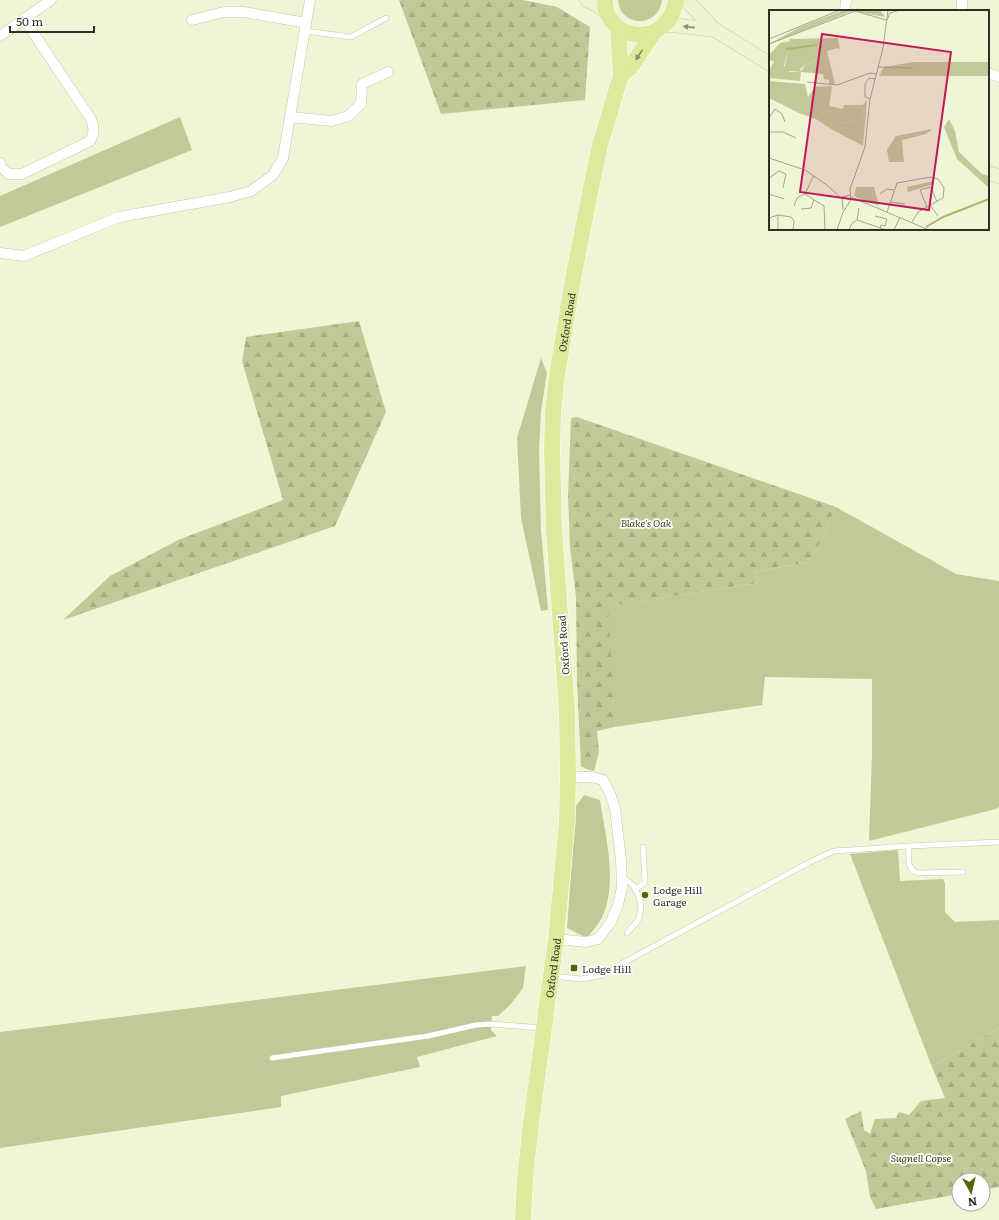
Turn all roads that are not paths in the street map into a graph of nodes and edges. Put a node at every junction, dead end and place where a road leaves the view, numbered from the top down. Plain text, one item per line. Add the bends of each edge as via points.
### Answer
1 (51, 0) edge
2 (310, 0) edge
3 (587, 0) edge
4 (676, 0) edge
5 (686, 0) edge
6 (846, 0) edge
7 (606, 7) edge
8 (845, 10) edge
9 (386, 18) dead end
10 (24, 19) junction
11 (192, 20) dead end
12 (306, 27) junction
13 (618, 28) junction
14 (658, 30) junction
15 (715, 30) junction
16 (0, 36) edge
17 (769, 63) edge
18 (388, 72) dead end
19 (989, 73) edge
20 (621, 75) junction
21 (999, 77) edge
22 (290, 116) junction
23 (0, 163) edge
24 (989, 173) edge
25 (999, 176) edge
26 (0, 253) edge
27 (568, 777) junction
28 (999, 842) edge
29 (909, 846) junction
30 (643, 847) dead end
31 (963, 872) dead end
32 (621, 877) junction
33 (635, 890) junction
34 (627, 933) dead end
35 (556, 939) junction
36 (551, 976) junction
37 (545, 1028) junction
38 (272, 1058) dead end
39 (523, 1220) edge

1 - 10 street
2 - 12 street
3 - 7 street
4 - 14 main road, Oxford Road via 670,20
5 - 15 street
6 - 8 street
7 - 13 main road
9 - 12 lane via 351,37
10 - 16 street
10 - 23 street via 91,119 94,135 90,141 22,174 9,174
11 - 12 street via 224,12 244,12
12 - 22 street
13 - 14 main road via 642,35
13 - 20 main road, Oxford Road
15 -> 14 street via 672,25
14 -> 20 main road, Oxford Road via 631,67
15 - 17 street
18 - 22 street via 362,84 361,104 348,116 332,121
19 - 21 street
20 - 27 main road, Oxford Road via 600,145 591,188 573,279 553,412 552,489 567,711
22 - 26 street via 283,158 273,175 251,191 119,218 24,256
24 - 25 street
27 - 32 street via 592,777 603,780 610,793 615,809
27 - 35 main road, Oxford Road via 567,823
28 - 29 lane
29 - 31 lane via 913,872
29 - 36 lane via 834,851 599,976 581,980
30 - 33 lane via 645,882
32 - 33 lane via 633,885
32 - 35 street via 622,887 618,905 611,922 598,939 586,942
33 - 34 lane via 639,897 639,919
35 - 36 main road, Oxford Road
36 - 37 main road, Oxford Road
37 - 38 lane via 476,1025 428,1036
37 - 39 main road, Oxford Road via 531,1123

